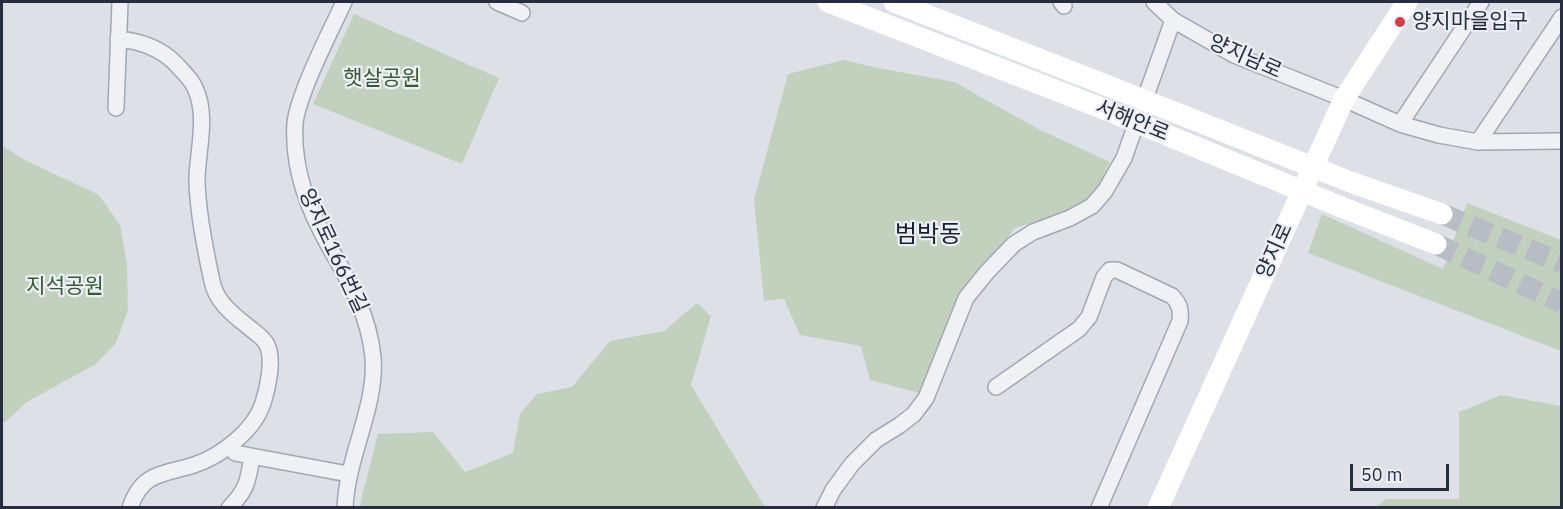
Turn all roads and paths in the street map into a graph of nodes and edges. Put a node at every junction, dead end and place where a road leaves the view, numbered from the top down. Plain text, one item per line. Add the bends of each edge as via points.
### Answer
1 (120, 2) edge
2 (344, 2) edge
3 (497, 2) edge
4 (828, 2) edge
5 (894, 2) edge
6 (1154, 2) edge
7 (1407, 2) edge
8 (1481, 2) edge
9 (522, 13) dead end
10 (1562, 17) edge
11 (1173, 21) junction
12 (118, 39) junction
13 (1344, 99) junction
14 (116, 108) dead end
15 (1400, 124) junction
16 (1562, 141) edge
17 (1478, 142) junction
18 (1442, 214) tunnel mouth
19 (1436, 244) tunnel mouth
20 (996, 387) dead end
21 (236, 453) dead end
22 (252, 457) junction
23 (348, 474) junction
24 (130, 507) edge
25 (229, 507) edge
26 (345, 507) edge
27 (824, 507) edge
28 (1099, 507) edge
29 (1158, 507) edge

1 - 12 street
2 - 23 street, 양지로166번길 via 311,72 295,121 297,169 306,198 349,281 370,335 371,388
3 - 9 street
4 - 19 main road, 서해안로, bridge
5 - 18 main road, 서해안로, bridge via 1353,183
6 - 11 street, 양지남로
7 - 13 main road, 양지로
8 - 15 street
10 - 17 street
11 - 13 street, 양지남로 via 1234,55
11 - 27 street via 1124,158 1105,191 1092,206 1014,244 987,272 966,298 926,398 914,414 876,440 852,464
12 - 14 street
12 - 24 street via 151,46 165,54 195,87 201,122 199,209 212,285 228,310 267,344 270,354 267,389 249,427 221,452 194,465 157,474 137,491
13 - 15 street, 양지남로
13 - 29 main road, 양지로
15 - 17 street, 양지남로
16 - 17 street, 양지남로
20 - 28 street via 1079,329 1089,317 1110,270 1163,291 1179,303 1180,321
21 - 22 street
22 - 23 street
22 - 25 street via 248,483
23 - 26 street, 양지로166번길

